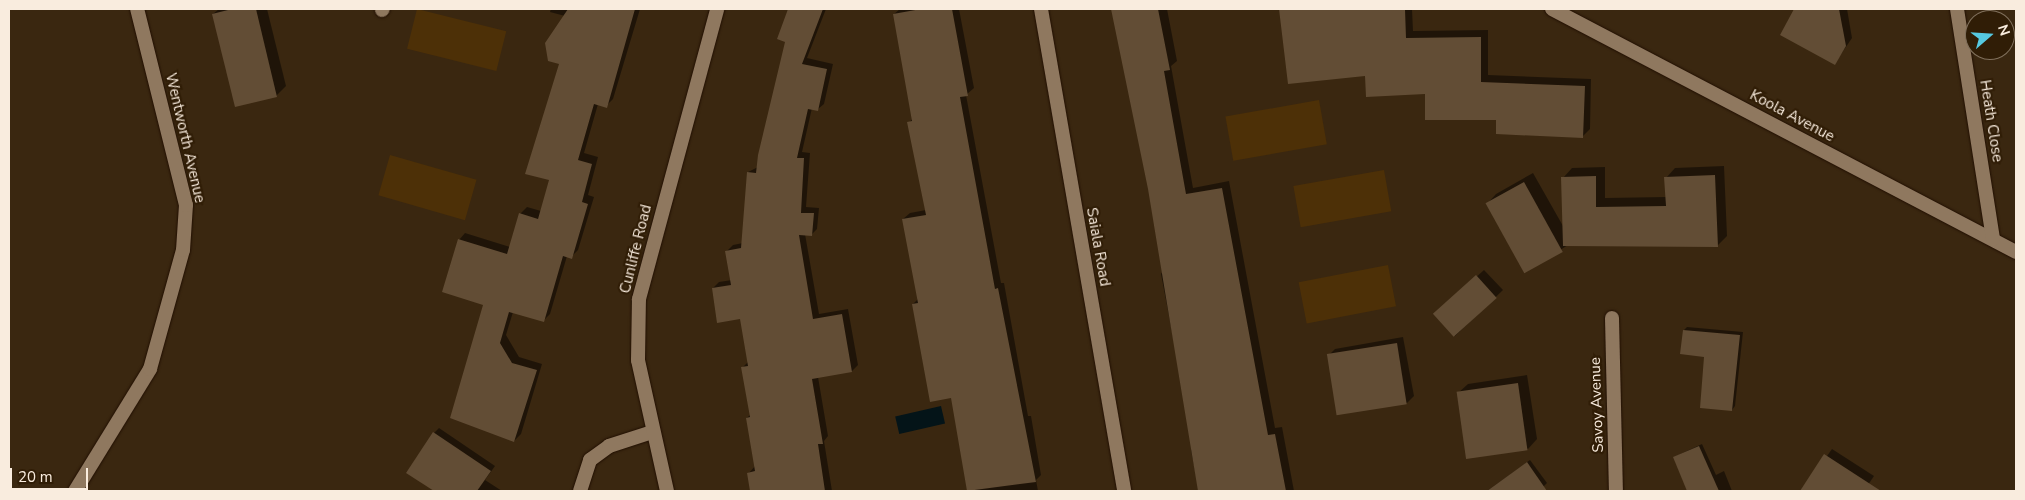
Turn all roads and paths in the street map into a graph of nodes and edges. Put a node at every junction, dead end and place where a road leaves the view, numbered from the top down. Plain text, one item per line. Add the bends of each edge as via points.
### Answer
1 (137, 9) edge
2 (717, 9) edge
3 (1041, 9) edge
4 (1552, 9) edge
5 (1957, 9) edge
6 (1993, 239) junction
7 (2016, 252) edge
8 (1612, 318) dead end
9 (652, 432) junction
10 (75, 491) edge
11 (580, 491) edge
12 (667, 491) edge
13 (1124, 491) edge
14 (1616, 491) edge

1 - 10 street, Wentworth Avenue via 186,205 183,250 150,369
2 - 9 street, Cunliffe Road via 639,300 638,360
3 - 13 street, Saiala Road
4 - 6 street, Koola Avenue
5 - 6 street, Heath Close
6 - 7 street, Koola Avenue
8 - 14 street, Savoy Avenue
9 - 11 street via 609,446 590,460
9 - 12 street, Cunliffe Road

